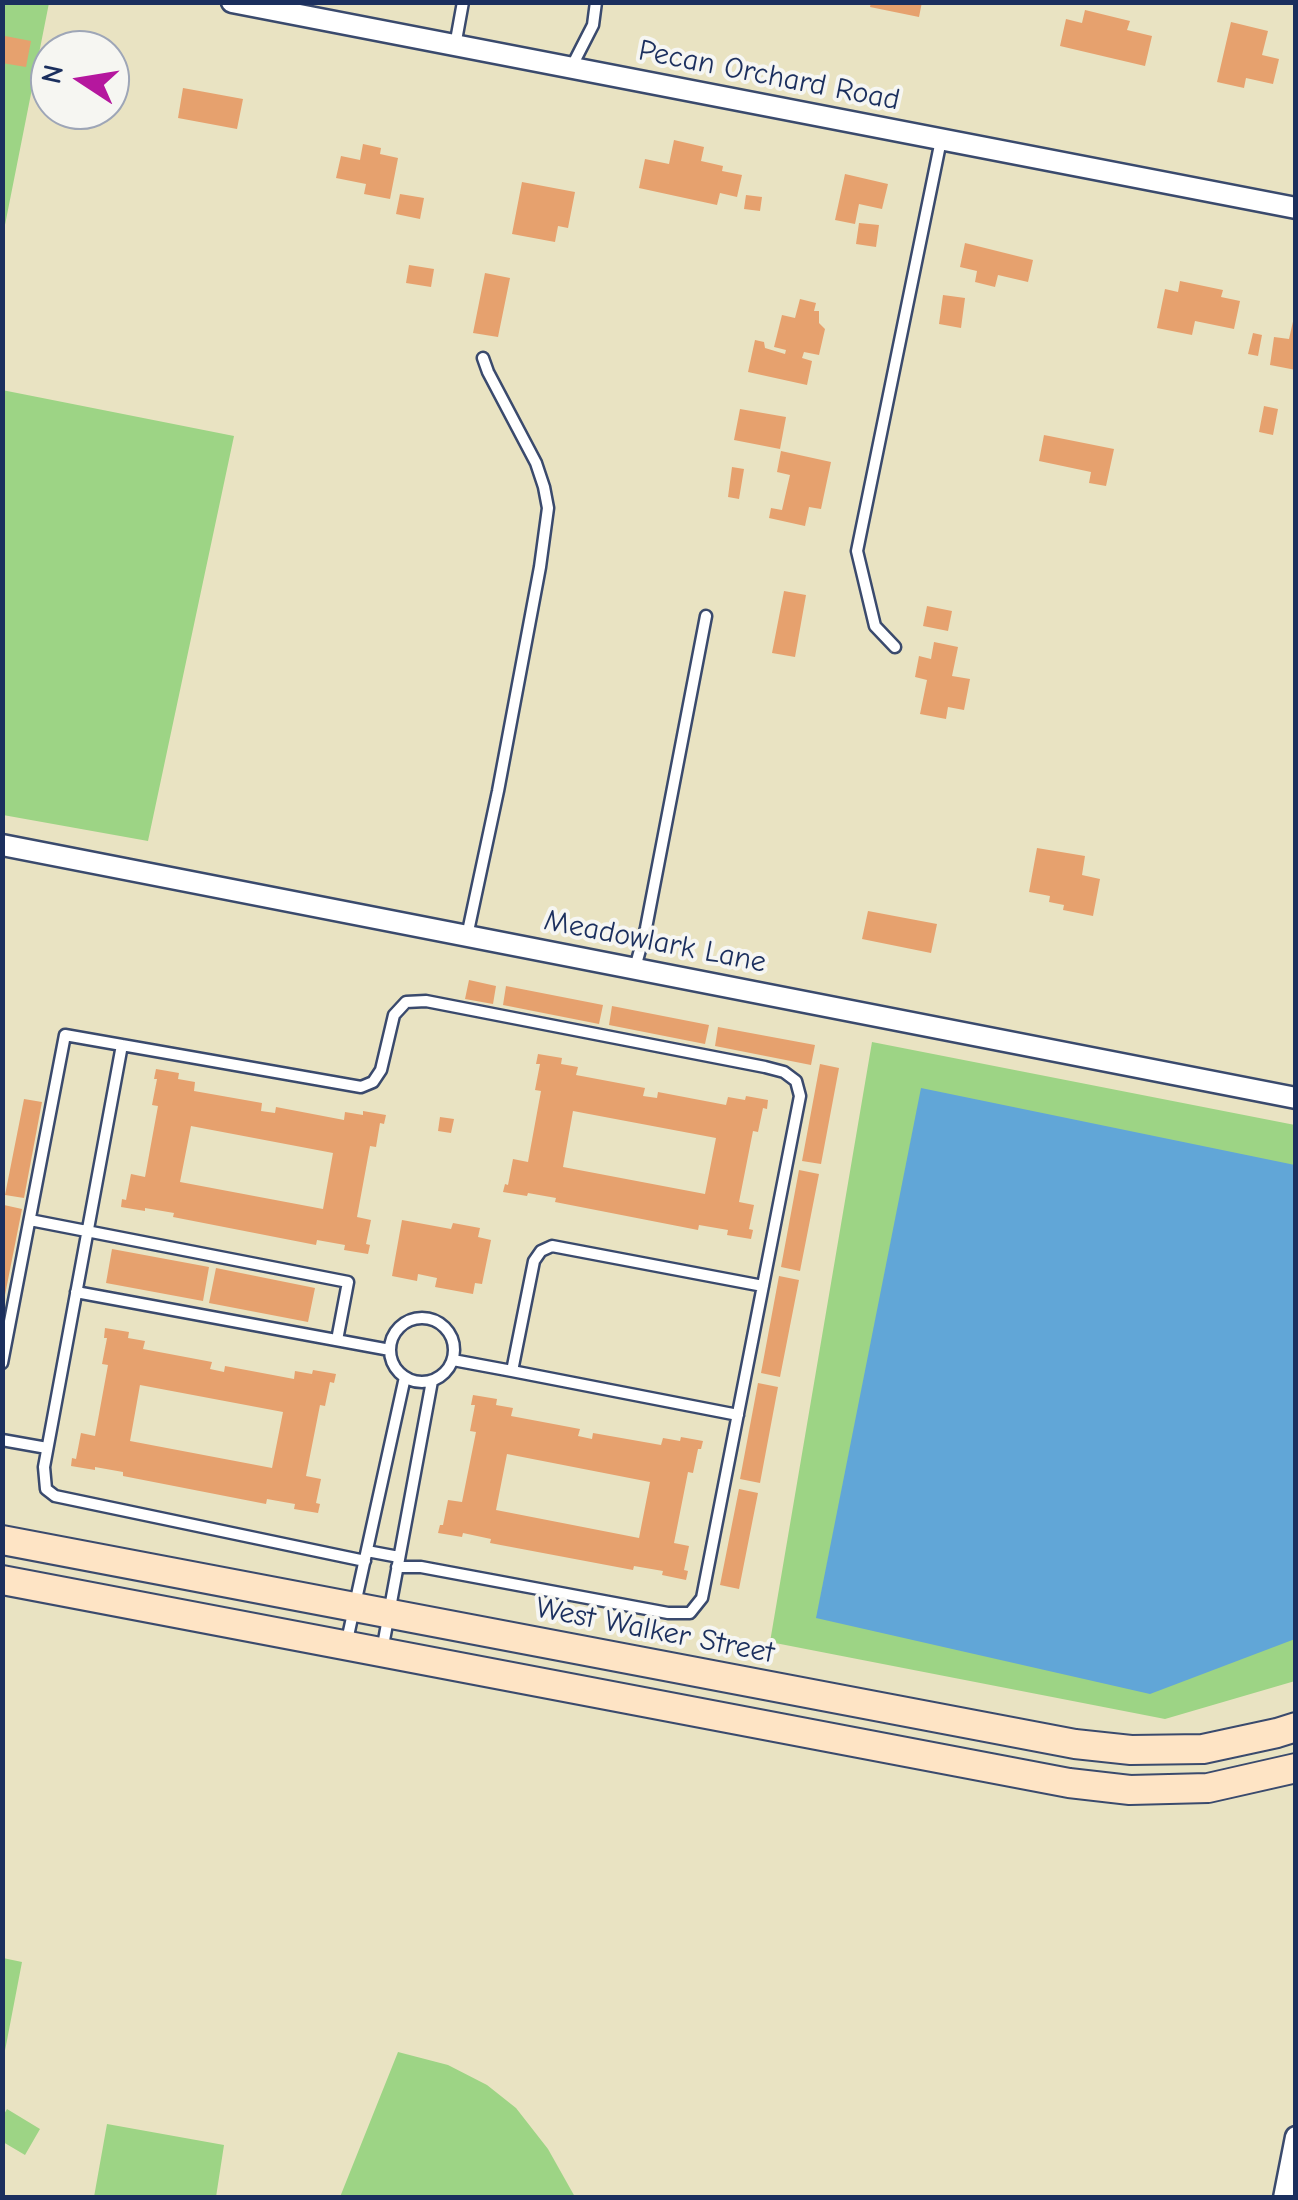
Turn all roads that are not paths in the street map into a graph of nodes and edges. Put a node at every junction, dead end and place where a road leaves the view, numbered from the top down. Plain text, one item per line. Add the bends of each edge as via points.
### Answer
1 (232, 2) edge
2 (463, 2) edge
3 (596, 2) edge
4 (309, 10) edge
5 (455, 46) junction
6 (571, 68) junction
7 (941, 140) junction
8 (1296, 208) edge
9 (483, 358) dead end
10 (706, 616) dead end
11 (895, 647) dead end
12 (2, 845) edge
13 (467, 936) junction
14 (635, 968) junction
15 (122, 1045) junction
16 (1296, 1098) edge
17 (30, 1220) junction
18 (88, 1232) junction
19 (763, 1286) junction
20 (76, 1292) junction
21 (337, 1340) junction
22 (390, 1350) junction
23 (453, 1360) junction
24 (2, 1364) edge
25 (512, 1371) junction
26 (405, 1377) junction
27 (432, 1381) junction
28 (738, 1414) junction
29 (2, 1440) edge
30 (48, 1448) junction
31 (2, 1540) edge
32 (366, 1556) junction
33 (398, 1562) junction
34 (2, 1580) edge
35 (354, 1607) junction
36 (388, 1614) junction
37 (346, 1645) junction
38 (382, 1652) junction
39 (1296, 1727) edge
40 (1296, 1768) edge
41 (1296, 2137) edge
42 (1284, 2198) edge

1 - 4 street, Pecan Orchard Road
2 - 5 lane
3 - 6 lane
4 - 5 street, Pecan Orchard Road
5 - 6 street, Pecan Orchard Road
6 - 7 street, Pecan Orchard Road
7 - 8 street, Pecan Orchard Road
7 - 11 lane via 857,551 876,626
9 - 13 lane via 536,463 548,508
10 - 14 lane
12 - 13 street, Meadowlark Lane
13 - 14 street, Meadowlark Lane
14 - 16 street, Meadowlark Lane
15 - 17 lane via 65,1035
15 - 18 lane
15 - 19 lane via 361,1087 382,1070 394,1014 406,1002 426,1001 784,1072 800,1096
17 - 18 lane
17 - 24 lane
18 - 20 lane
18 - 21 lane via 348,1282
19 - 25 lane via 552,1246 534,1260
19 - 28 lane
20 - 21 lane
20 - 30 lane
21 - 22 lane
22 - 23 lane via 404,1323 424,1317 450,1332
22 - 26 lane
23 - 25 lane
23 - 27 lane
25 - 28 lane
26 - 27 lane
26 - 32 lane
27 - 33 lane
28 - 33 lane via 702,1598 690,1612
29 - 30 lane
30 - 32 lane via 46,1488 55,1496
31 - 35 street, West Walker Street
32 - 33 lane
32 - 35 lane
33 - 36 lane
34 - 37 street
35 - 36 street, West Walker Street
35 - 37 lane
36 - 38 lane
36 - 39 street, West Walker Street via 1075,1744 1204,1749
37 - 38 street
38 - 40 street via 1069,1783 1208,1788
41 - 42 street

